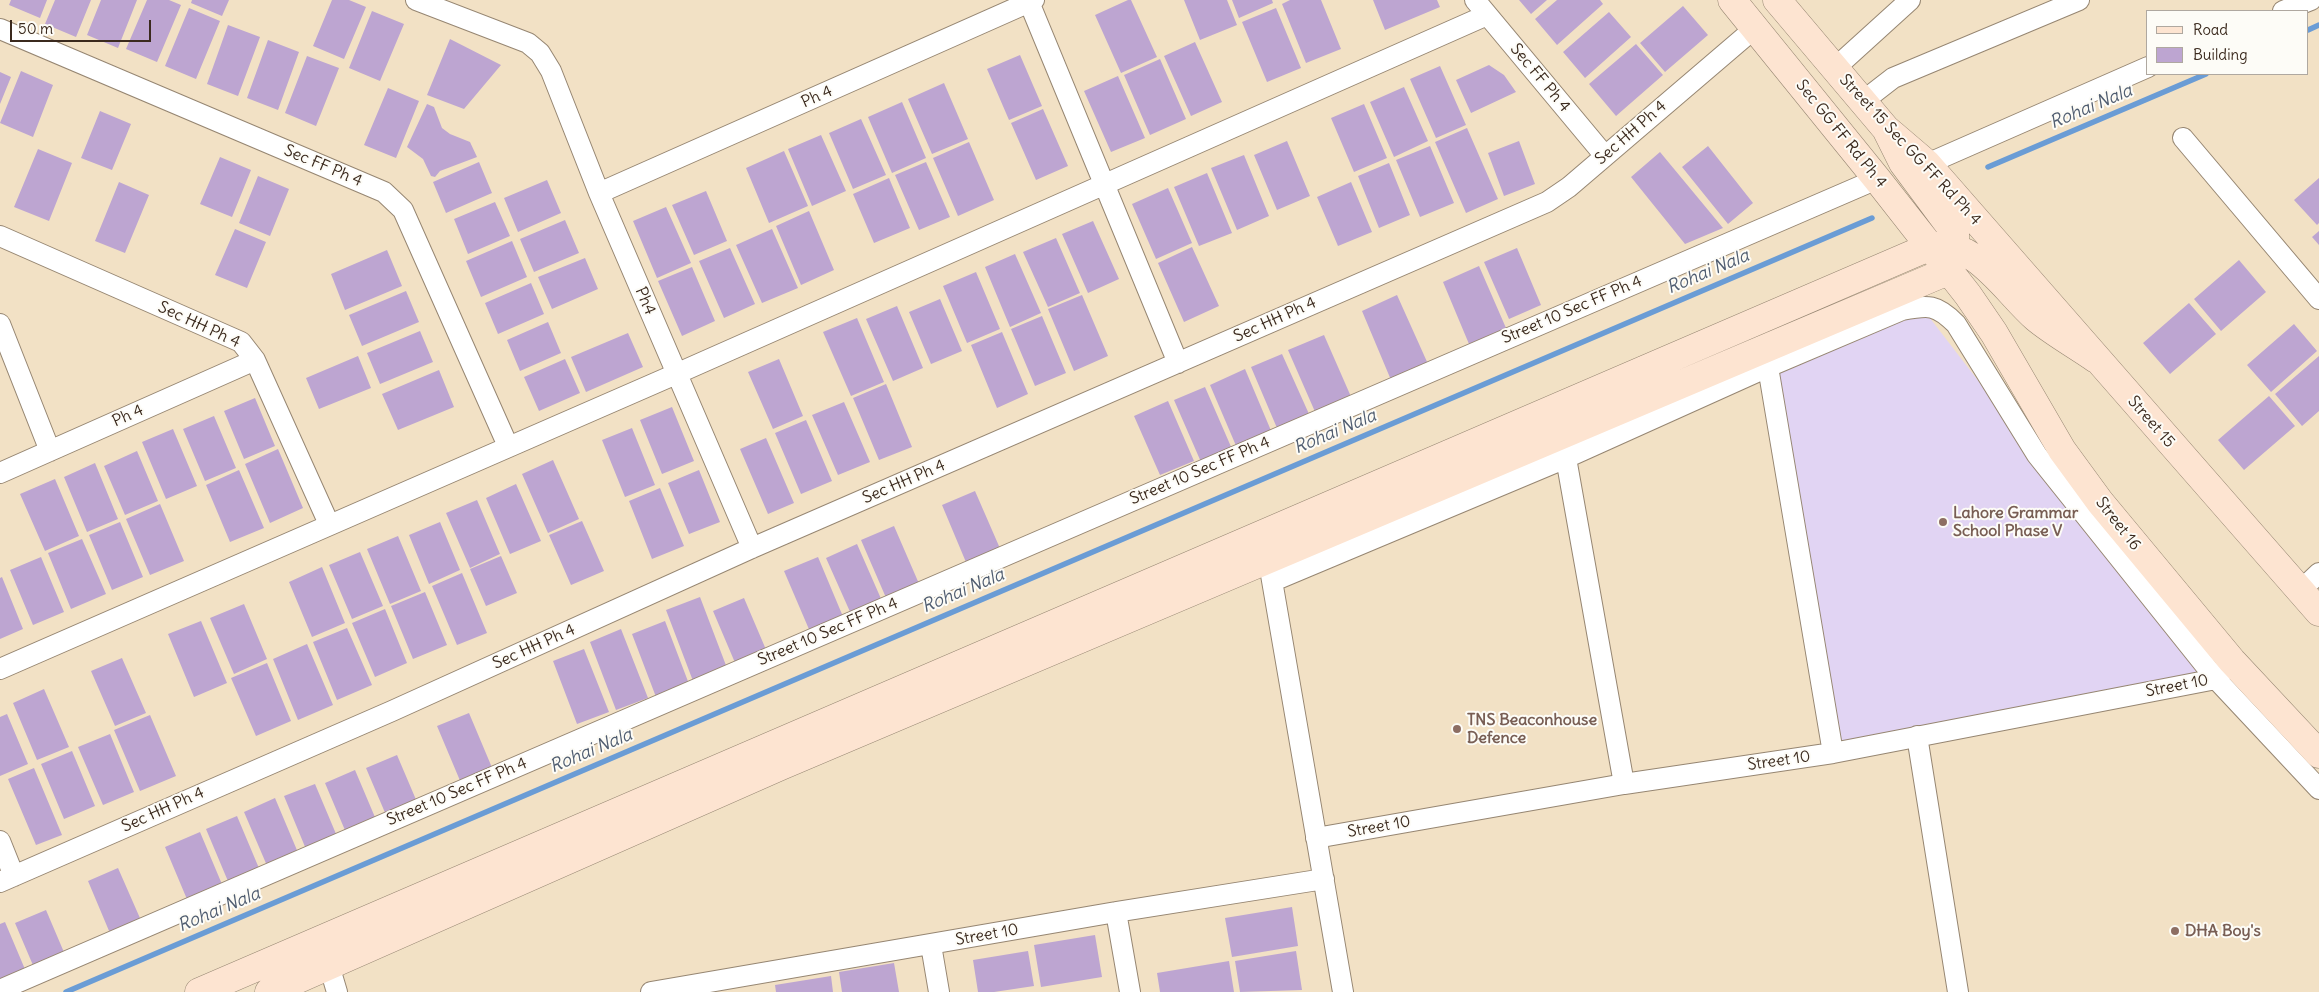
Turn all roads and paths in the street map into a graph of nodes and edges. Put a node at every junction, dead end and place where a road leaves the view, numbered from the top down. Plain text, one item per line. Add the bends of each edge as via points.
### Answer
1 (416, 0) edge
2 (1732, 0) edge
3 (1777, 0) edge
4 (1910, 0) edge
5 (2079, 0) edge
6 (2311, 0) edge
7 (1032, 1) edge
8 (1481, 8) edge
9 (2286, 10) edge
10 (0, 28) edge
11 (1754, 28) junction
12 (1834, 69) junction
13 (2146, 69) edge
14 (1862, 102) junction
15 (1886, 129) junction
16 (2183, 138) dead end
17 (1605, 156) junction
18 (1927, 164) junction
19 (1877, 178) junction
20 (1104, 184) junction
21 (599, 193) junction
22 (1985, 230) joint
23 (0, 236) edge
24 (1929, 247) junction
25 (1952, 260) junction
26 (2319, 299) edge
27 (0, 324) edge
28 (2096, 359) junction
29 (255, 360) junction
30 (1178, 363) junction
31 (1768, 367) junction
32 (676, 374) junction
33 (508, 446) junction
34 (50, 450) junction
35 (1566, 458) junction
36 (1510, 469) junction
37 (0, 472) edge
38 (329, 524) junction
39 (752, 548) junction
40 (1270, 570) junction
41 (2310, 582) edge
42 (2319, 612) edge
43 (0, 669) edge
44 (2224, 670) junction
45 (1917, 736) junction
46 (1833, 753) junction
47 (2319, 754) edge
48 (1624, 784) junction
49 (2319, 789) edge
50 (1316, 838) junction
51 (0, 841) edge
52 (7, 879) edge
53 (1324, 880) junction
54 (1116, 912) junction
55 (931, 945) junction
56 (329, 965) junction
57 (741, 984) edge
58 (0, 990) edge
59 (199, 992) edge
60 (269, 992) edge
61 (337, 992) edge
62 (651, 992) edge
63 (939, 992) edge
64 (1130, 992) edge
65 (1343, 992) edge
66 (1958, 992) edge

1 - 21 street, Ph4 via 528,43 540,53 551,71
2 - 11 main road, Sec GG FF Rd Ph 4
3 - 12 main road, Street 15 Sec GG FF Rd Ph 4
4 - 12 street
5 - 14 street via 1893,78
6 - 9 street
7 - 20 street
7 - 21 street, Ph 4
8 - 17 street, Sec FF Ph 4
8 - 20 street
10 - 33 street, Sec FF Ph 4 via 384,192 395,201 403,210
11 - 17 street, Sec HH Ph 4
11 - 19 main road, Sec GG FF Rd Ph 4
12 - 14 main road, Street 15 Sec GG FF Rd Ph 4
13 - 18 street
14 - 15 main road, Street 15 Sec GG FF Rd Ph 4
15 - 18 main road, Street 15 Sec GG FF Rd Ph 4
15 - 25 main road via 1903,163 1955,233
16 - 26 street
17 - 30 street, Sec HH Ph 4 via 1547,202
18 - 22 main road, Street 15 Sec GG FF Rd Ph 4
19 - 24 main road, Sec GG FF Rd Ph 4
19 - 58 street, Street 10 Sec FF Ph 4
20 - 30 street
20 - 32 street
21 - 32 street, Ph4
22 - 28 main road, Street 15
23 - 29 street, Sec HH Ph 4 via 241,342
24 - 25 main road, Sec GG FF Rd Ph 4
24 - 59 main road
25 - 28 main road via 1988,267 2037,319
25 - 36 main road
25 - 44 main road, Street 16 via 1968,295 2067,457
27 - 34 street
28 - 41 main road, Street 15
29 - 34 street, Ph 4
29 - 38 street, Sec HH Ph 4
30 - 39 street, Sec HH Ph 4
31 - 35 street
31 - 44 street via 1902,310 1924,306 1942,310 1966,339 2037,455
31 - 46 street
32 - 33 street
32 - 39 street, Ph4
33 - 38 street
34 - 37 street, Ph 4
35 - 36 street
35 - 48 street
36 - 40 main road
38 - 43 street
39 - 52 street, Sec HH Ph 4 via 392,711
40 - 50 street
40 - 56 main road via 781,766
41 - 42 main road, Street 15
44 - 45 street, Street 10
44 - 47 main road, Street 16
44 - 49 street
45 - 46 street, Street 10
45 - 66 street
46 - 48 street, Street 10
48 - 50 street, Street 10
50 - 53 street
51 - 52 street, Sec HH Ph 4
53 - 54 street, Street 10
53 - 65 street
54 - 55 street, Street 10
54 - 64 street
55 - 57 street, Street 10
55 - 63 street
56 - 60 main road
56 - 61 street
57 - 62 street, Street 10

